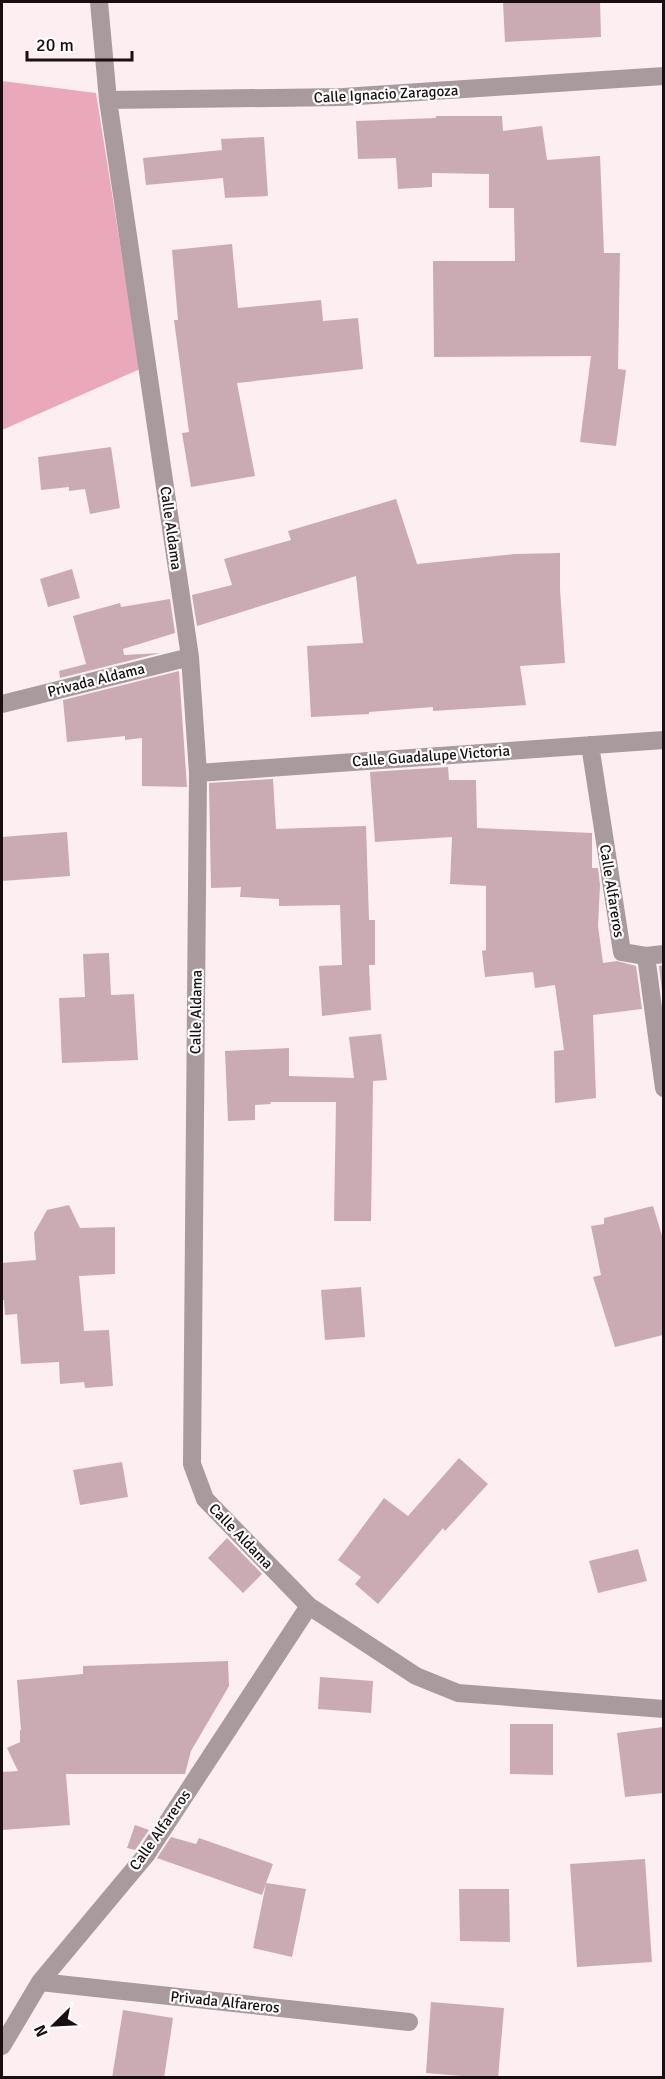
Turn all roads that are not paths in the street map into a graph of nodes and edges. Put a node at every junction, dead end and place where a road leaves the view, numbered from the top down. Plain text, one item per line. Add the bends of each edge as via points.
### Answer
1 (99, 2) edge
2 (663, 76) edge
3 (108, 100) junction
4 (190, 657) junction
5 (2, 704) edge
6 (663, 740) edge
7 (590, 745) junction
8 (198, 773) junction
9 (655, 955) edge
10 (663, 1088) edge
11 (309, 1606) junction
12 (663, 1709) edge
13 (40, 1982) junction
14 (409, 2022) dead end
15 (2, 2046) edge

1 - 3 street, Calle Aldama
2 - 3 street, Calle Ignacio Zaragoza via 343,97
3 - 4 street, Calle Aldama
4 - 5 street, Privada Aldama
4 - 8 street, Calle Aldama
6 - 7 street, Calle Guadalupe Victoria
7 - 8 street, Calle Guadalupe Victoria
7 - 9 street, Calle Alfareros via 622,952
8 - 11 street, Calle Aldama via 192,1464 206,1499
9 - 10 street, Calle Alfareros
11 - 12 street, Calle Aldama via 416,1676 458,1693
11 - 13 street, Calle Alfareros via 146,1855
13 - 14 street, Privada Alfareros
13 - 15 street, Calle Alfareros

